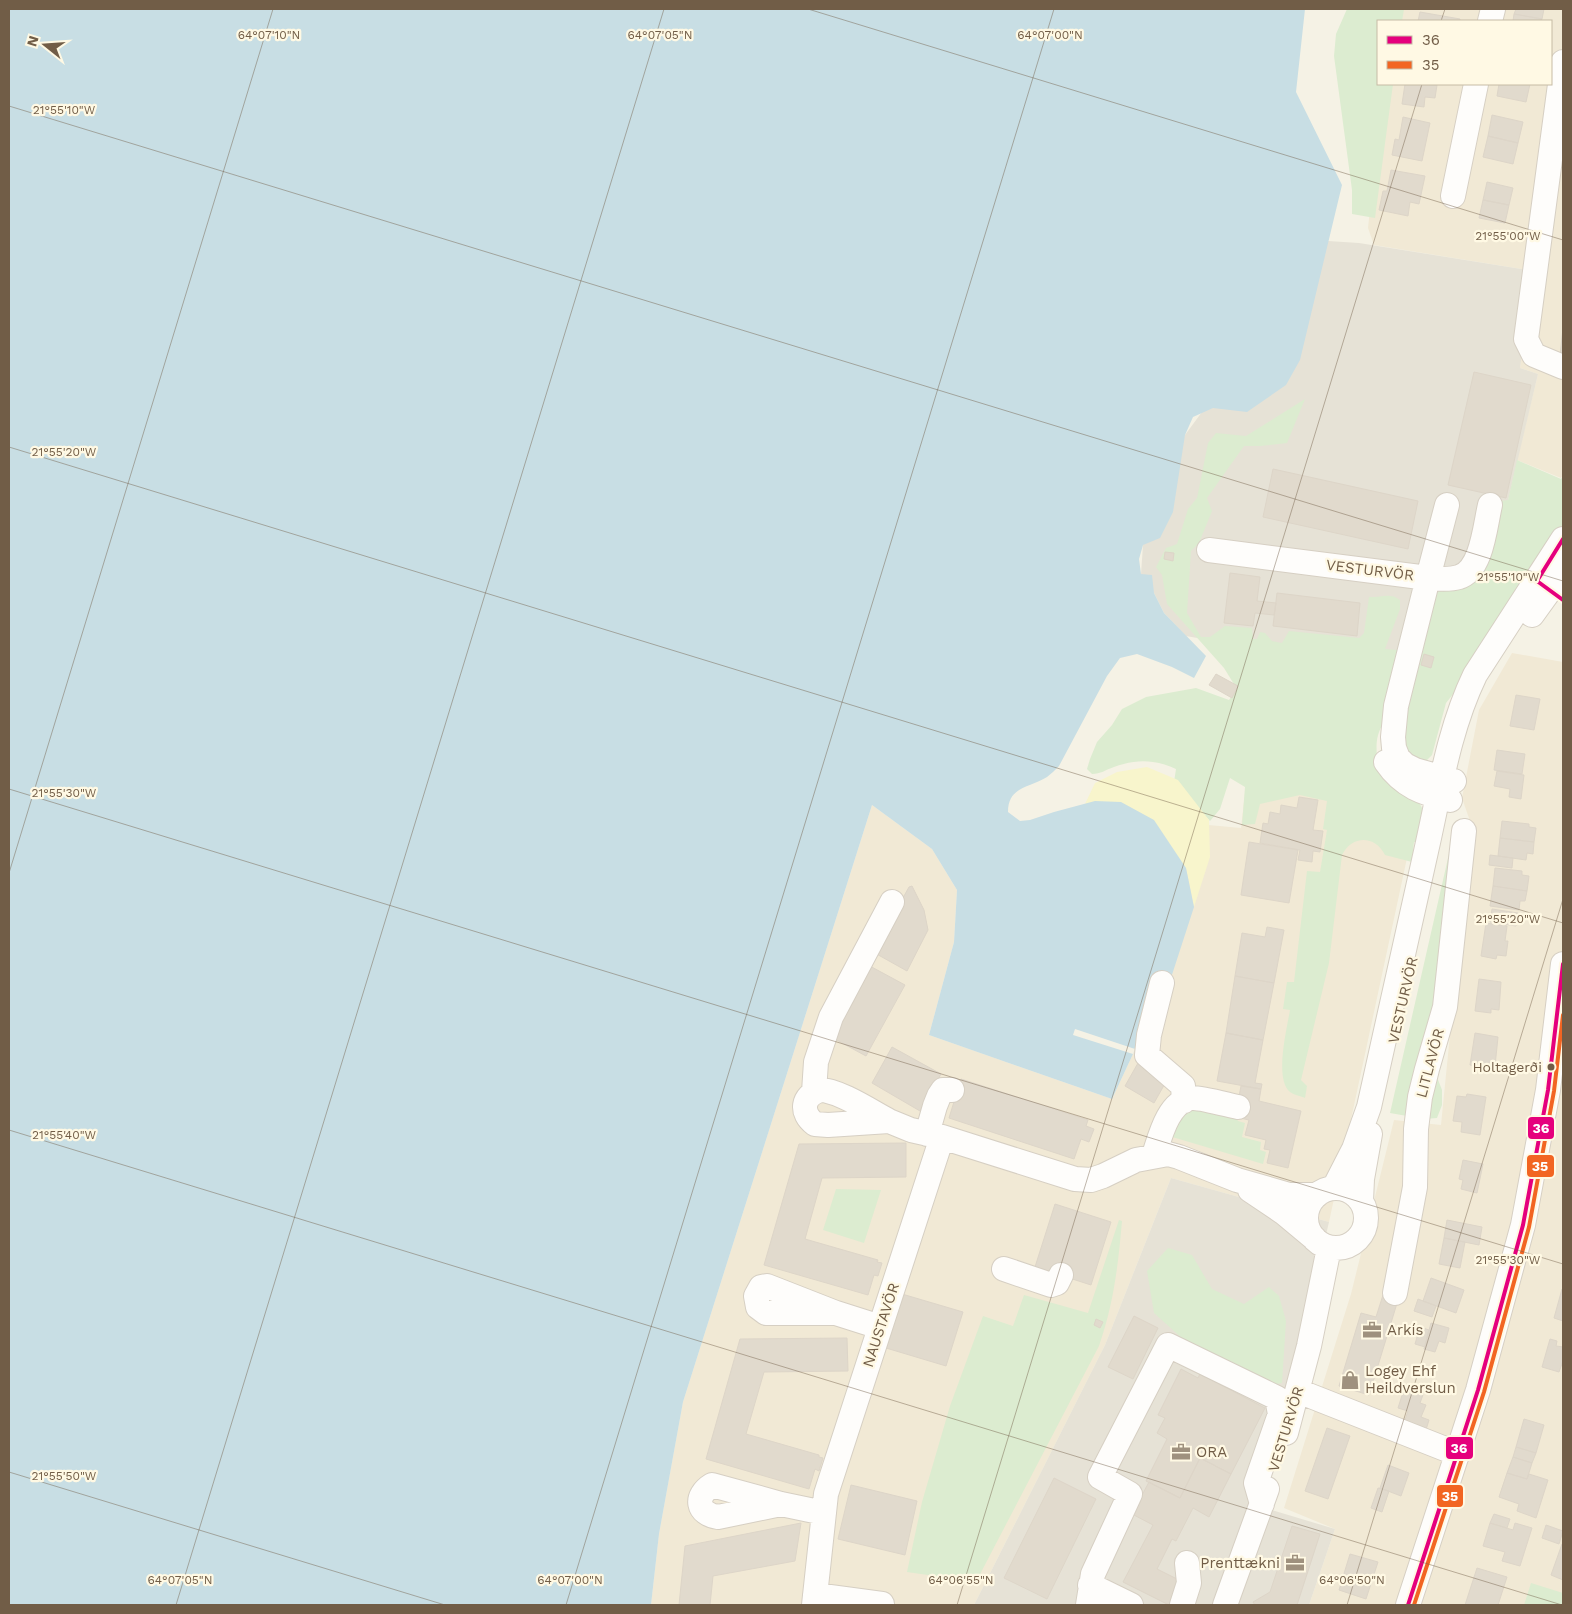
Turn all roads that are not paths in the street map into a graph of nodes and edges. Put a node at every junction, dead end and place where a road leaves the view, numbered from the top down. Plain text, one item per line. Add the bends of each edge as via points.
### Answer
1 (1563, 62) edge
2 (1476, 85) edge
3 (1453, 196) dead end
4 (1563, 367) edge
5 (1447, 505) dead end
6 (1490, 506) dead end
7 (1563, 539) edge
8 (1209, 550) dead end
9 (1428, 578) junction
10 (1555, 581) edge
11 (1446, 788) junction
12 (1464, 832) dead end
13 (892, 902) dead end
14 (1563, 964) edge
15 (1162, 983) dead end
16 (952, 1090) dead end
17 (814, 1092) junction
18 (1184, 1101) junction
19 (1238, 1107) dead end
20 (889, 1121) junction
21 (934, 1136) junction
22 (1154, 1155) junction
23 (1237, 1180) junction
24 (1325, 1192) junction
25 (1361, 1201) junction
26 (1321, 1243) junction
27 (1004, 1269) dead end
28 (1061, 1275) dead end
29 (1395, 1293) dead end
30 (836, 1313) dead end
31 (880, 1327) junction
32 (1298, 1391) junction
33 (1458, 1454) junction
34 (781, 1504) dead end
35 (1262, 1504) junction
36 (824, 1513) junction
37 (1187, 1563) dead end
38 (1089, 1595) edge
39 (814, 1600) edge
40 (882, 1604) edge
41 (1131, 1605) edge
42 (1182, 1605) edge
43 (1225, 1605) edge
44 (1408, 1605) edge

1 - 4 street via 1526,339 1534,355
2 - 3 street
5 - 9 street
6 - 9 street via 1480,553 1473,568 1460,577
7 - 10 street, VESTURVÖR
8 - 9 street, VESTURVÖR
9 - 11 street, VESTURVÖR via 1382,750 1393,773 1417,790
10 - 11 street, VESTURVÖR via 1472,682 1457,719
11 - 24 street, VESTURVÖR via 1369,1107 1354,1149
11 - 25 street, VESTURVÖR via 1386,1076 1369,1140
12 - 29 street, LITLAVÖR via 1445,1007 1420,1097 1415,1187
13 - 17 street via 831,1017 816,1062
14 - 33 street via 1548,1090 1528,1203
15 - 18 street via 1146,1055 1183,1086
16 - 21 street, NAUSTAVÖR via 944,1090 939,1096
17 - 20 street via 826,1090
17 - 20 street via 807,1098 804,1109 814,1124
18 - 19 street via 1192,1098
18 - 22 street via 1170,1115
20 - 21 street
21 - 22 street via 1075,1179 1091,1180
21 - 31 street, NAUSTAVÖR
22 - 23 street via 1179,1157
23 - 24 street via 1289,1195
23 - 26 street
24 - 25 street via 1350,1191
24 - 26 street via 1310,1202 1306,1221 1308,1230
25 - 26 street via 1367,1216 1366,1225 1356,1242 1338,1248
26 - 32 street, VESTURVÖR via 1309,1346
27 - 28 street via 1051,1285 1057,1283
30 - 31 street
31 - 36 street, NAUSTAVÖR via 826,1494
32 - 33 street
32 - 35 street, VESTURVÖR
33 - 44 street
34 - 36 street
35 - 38 street via 1256,1483 1280,1414 1276,1398 1168,1345 1100,1477 1130,1494 1093,1574
35 - 43 street, VESTURVÖR
36 - 39 street, NAUSTAVÖR
37 - 42 street via 1189,1583
38 - 41 street
39 - 40 street

